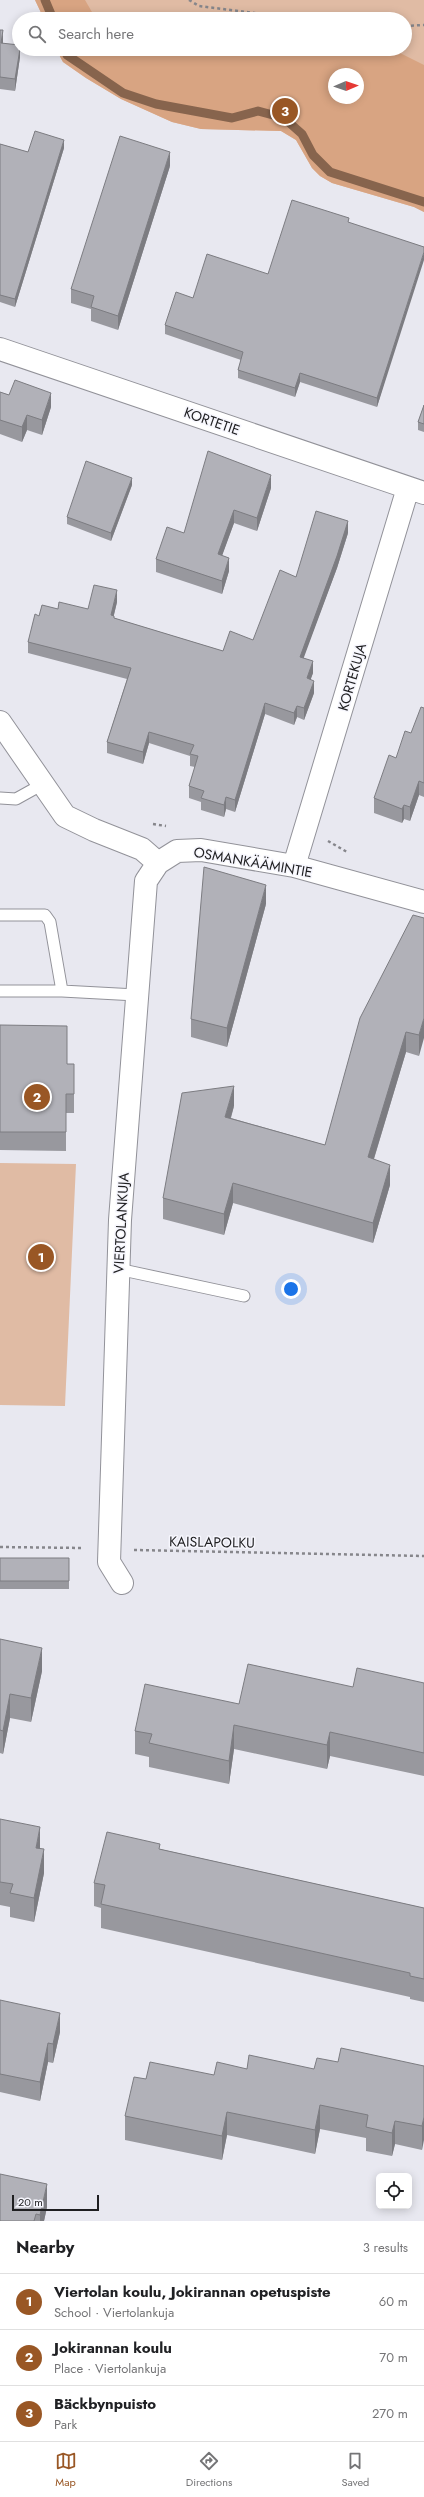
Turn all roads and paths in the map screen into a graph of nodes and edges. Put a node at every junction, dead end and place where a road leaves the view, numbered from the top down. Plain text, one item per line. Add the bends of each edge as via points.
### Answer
1 (189, 0) edge
2 (247, 12) edge
3 (424, 25) edge
4 (412, 26) edge
5 (0, 349) edge
6 (416, 490) edge
7 (0, 722) edge
8 (43, 784) junction
9 (0, 798) edge
10 (158, 863) junction
11 (294, 866) junction
12 (424, 902) edge
13 (0, 915) edge
14 (0, 991) edge
15 (62, 991) junction
16 (136, 994) junction
17 (118, 1269) junction
18 (244, 1296) dead end
19 (0, 1547) edge
20 (109, 1550) junction
21 (424, 1556) edge
22 (122, 1583) dead end

1 - 2 path via 200,6
3 - 4 path
5 - 6 street, KORTETIE
6 - 11 street, KORTEKUJA
7 - 8 street
8 - 9 lane via 16,799
8 - 10 street via 66,816 142,849
10 - 11 street, OSMANKÄÄMINTIE via 177,851 201,850
10 - 16 street, VIERTOLANKUJA via 146,881
11 - 12 street, OSMANKÄÄMINTIE
13 - 15 lane via 45,915 50,922
14 - 15 lane
15 - 16 lane
16 - 17 street, VIERTOLANKUJA
17 - 18 lane
17 - 20 street, VIERTOLANKUJA
19 - 20 path, KAISLAPOLKU
20 - 21 path, KAISLAPOLKU
20 - 22 street, VIERTOLANKUJA via 109,1562

